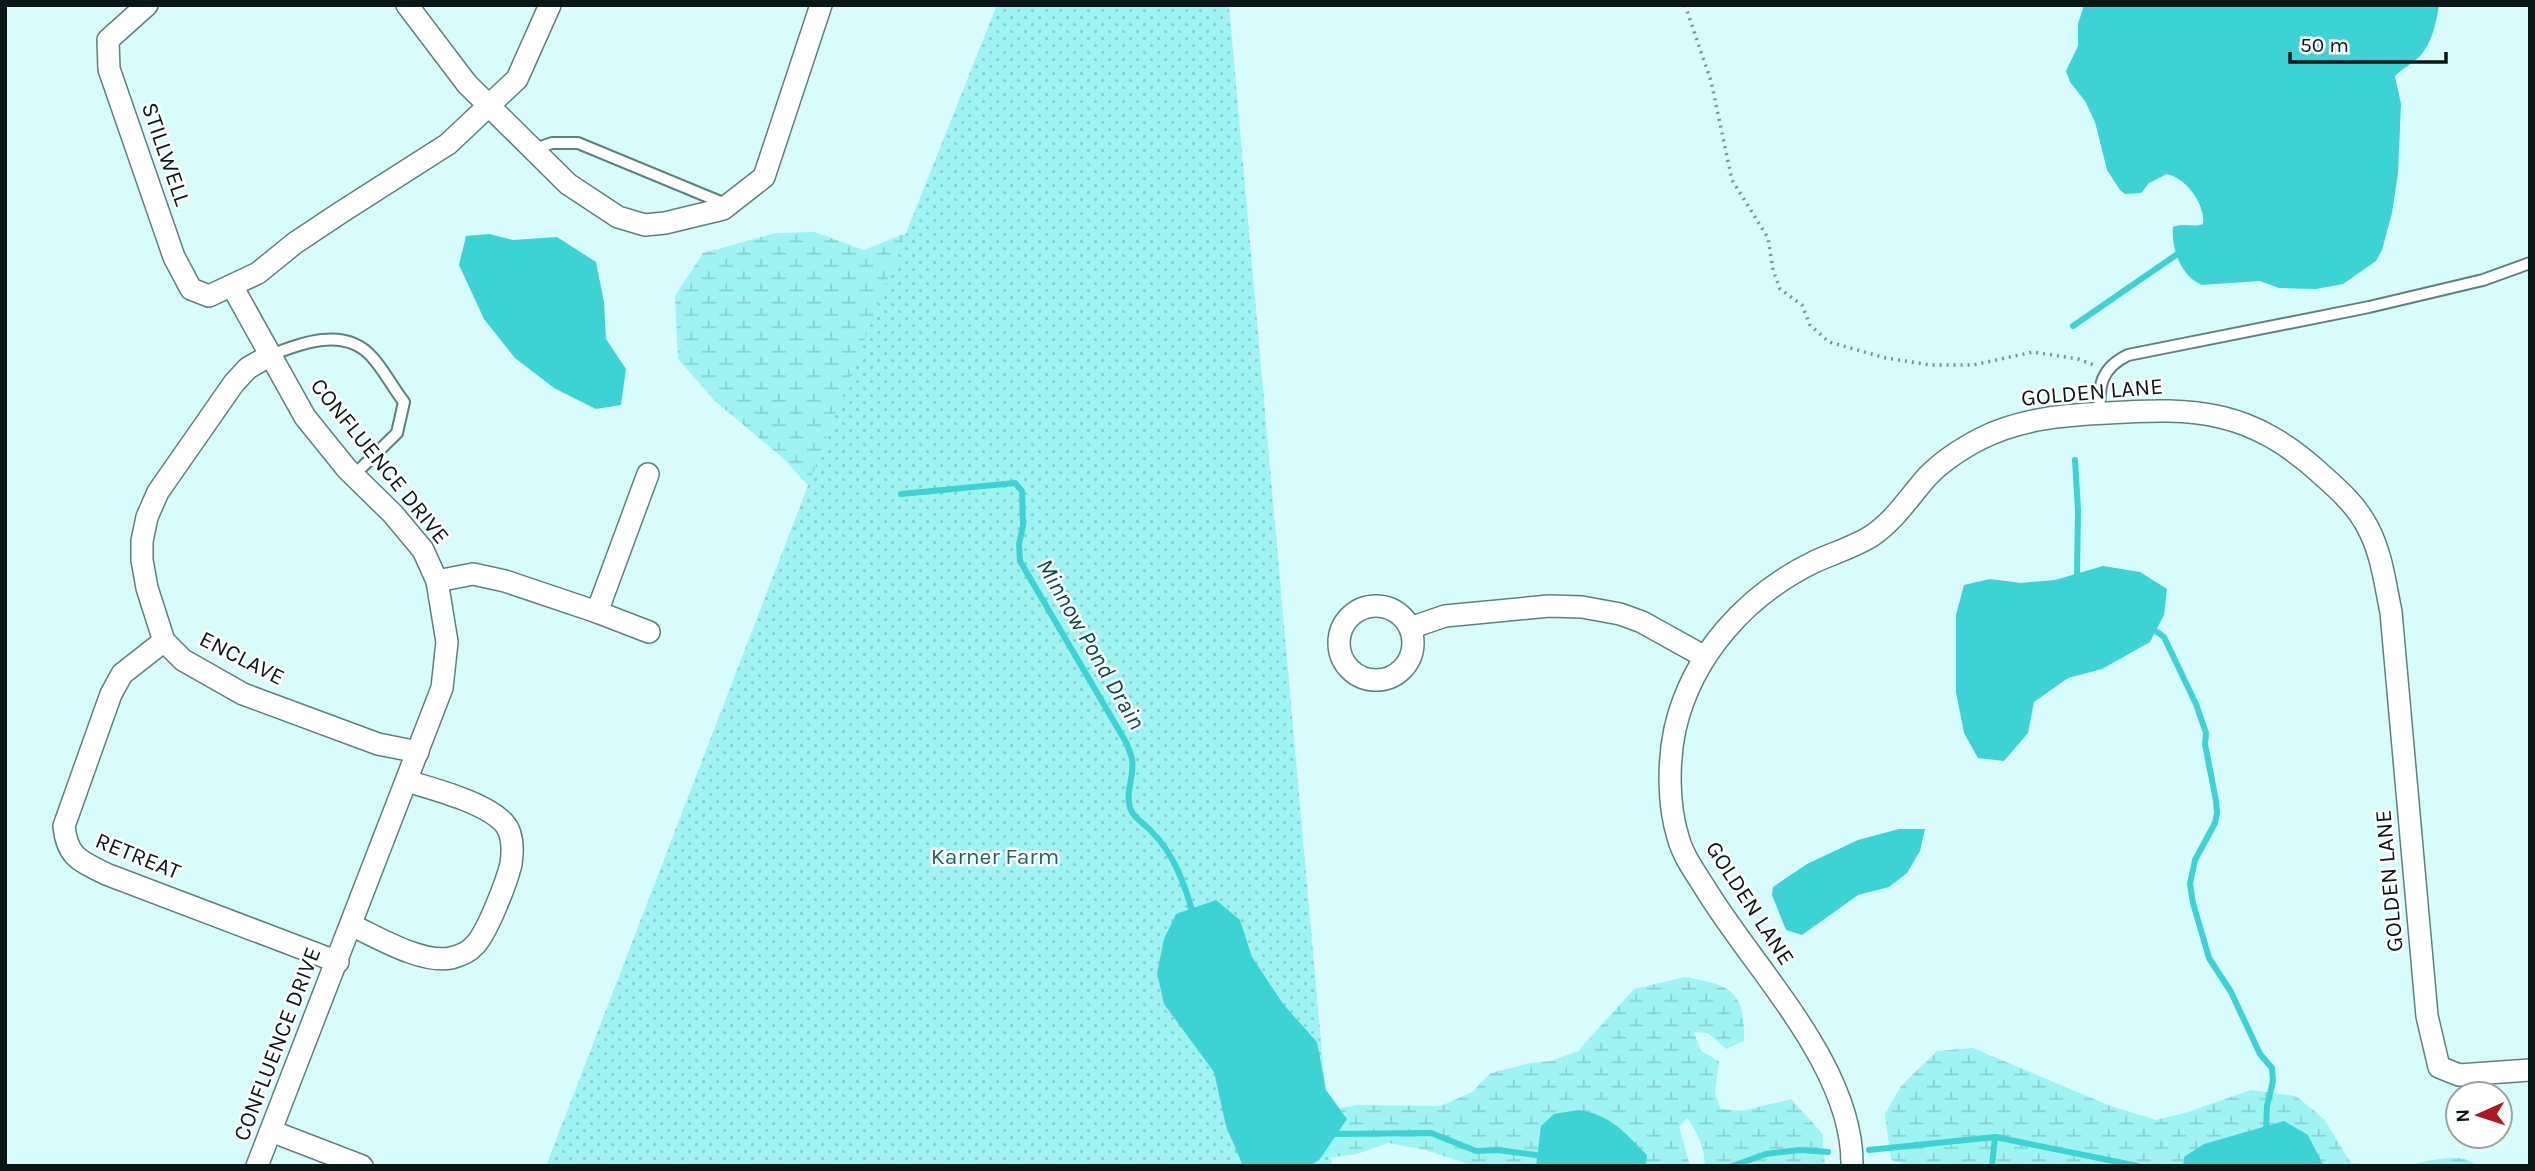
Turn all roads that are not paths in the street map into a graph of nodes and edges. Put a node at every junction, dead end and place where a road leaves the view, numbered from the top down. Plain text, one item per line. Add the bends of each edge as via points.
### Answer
1 (147, 5) edge
2 (407, 5) edge
3 (550, 5) edge
4 (821, 5) edge
5 (490, 105) junction
6 (532, 150) junction
7 (728, 205) junction
8 (2530, 263) edge
9 (232, 286) junction
10 (269, 356) junction
11 (2100, 413) junction
12 (648, 474) dead end
13 (354, 475) junction
14 (437, 581) junction
15 (597, 612) junction
16 (1410, 628) dead end
17 (649, 632) dead end
18 (164, 641) junction
19 (1705, 657) junction
20 (418, 752) junction
21 (407, 781) junction
22 (351, 925) junction
23 (338, 962) junction
24 (2530, 1070) edge
25 (271, 1131) junction
26 (257, 1166) edge
27 (362, 1166) edge
28 (1853, 1166) edge

1 - 9 street, STILLWELL via 108,40 109,69 174,257 191,289 209,296
2 - 5 street via 467,84
3 - 5 street via 517,79
4 - 7 street via 764,177
5 - 6 street
5 - 9 street via 448,144
6 - 7 lane via 552,143 578,143
6 - 7 street via 568,184 618,217 645,225
8 - 11 lane via 2483,280 2369,307 2144,350 2117,360 2104,373 2099,386
9 - 10 street, CONFLUENCE DRIVE
10 - 13 street, CONFLUENCE DRIVE via 305,417
10 - 13 lane via 324,339 349,342 371,356 404,402 397,433
10 - 18 street, ENCLAVE via 248,368 214,409 146,517 142,560
11 - 19 street, GOLDEN LANE via 2017,424 1948,457 1883,527 1770,589 1741,613
11 - 24 street, GOLDEN LANE via 2164,409 2244,422 2274,436 2305,459 2357,510 2379,556 2391,612 2427,1016 2439,1067 2459,1075
12 - 15 street
13 - 14 street, CONFLUENCE DRIVE via 424,550
14 - 15 street via 473,574
14 - 20 street, CONFLUENCE DRIVE via 447,642 442,688
15 - 17 street
16 - 19 street via 1445,616 1582,607 1642,622
18 - 20 street, ENCLAVE via 183,660 243,694 378,744
18 - 23 street, RETREAT via 122,674 111,694 64,826 65,842 76,859 106,874
19 - 28 street, GOLDEN LANE via 1674,733 1672,810 1678,838 1714,904 1818,1054 1838,1092
20 - 21 street, CONFLUENCE DRIVE
21 - 22 street, CONFLUENCE DRIVE
21 - 22 street via 460,797 503,822 510,833 510,864 489,920 474,948 447,959 403,949
22 - 23 street, CONFLUENCE DRIVE
23 - 25 street, CONFLUENCE DRIVE
25 - 26 street, CONFLUENCE DRIVE
25 - 27 street

